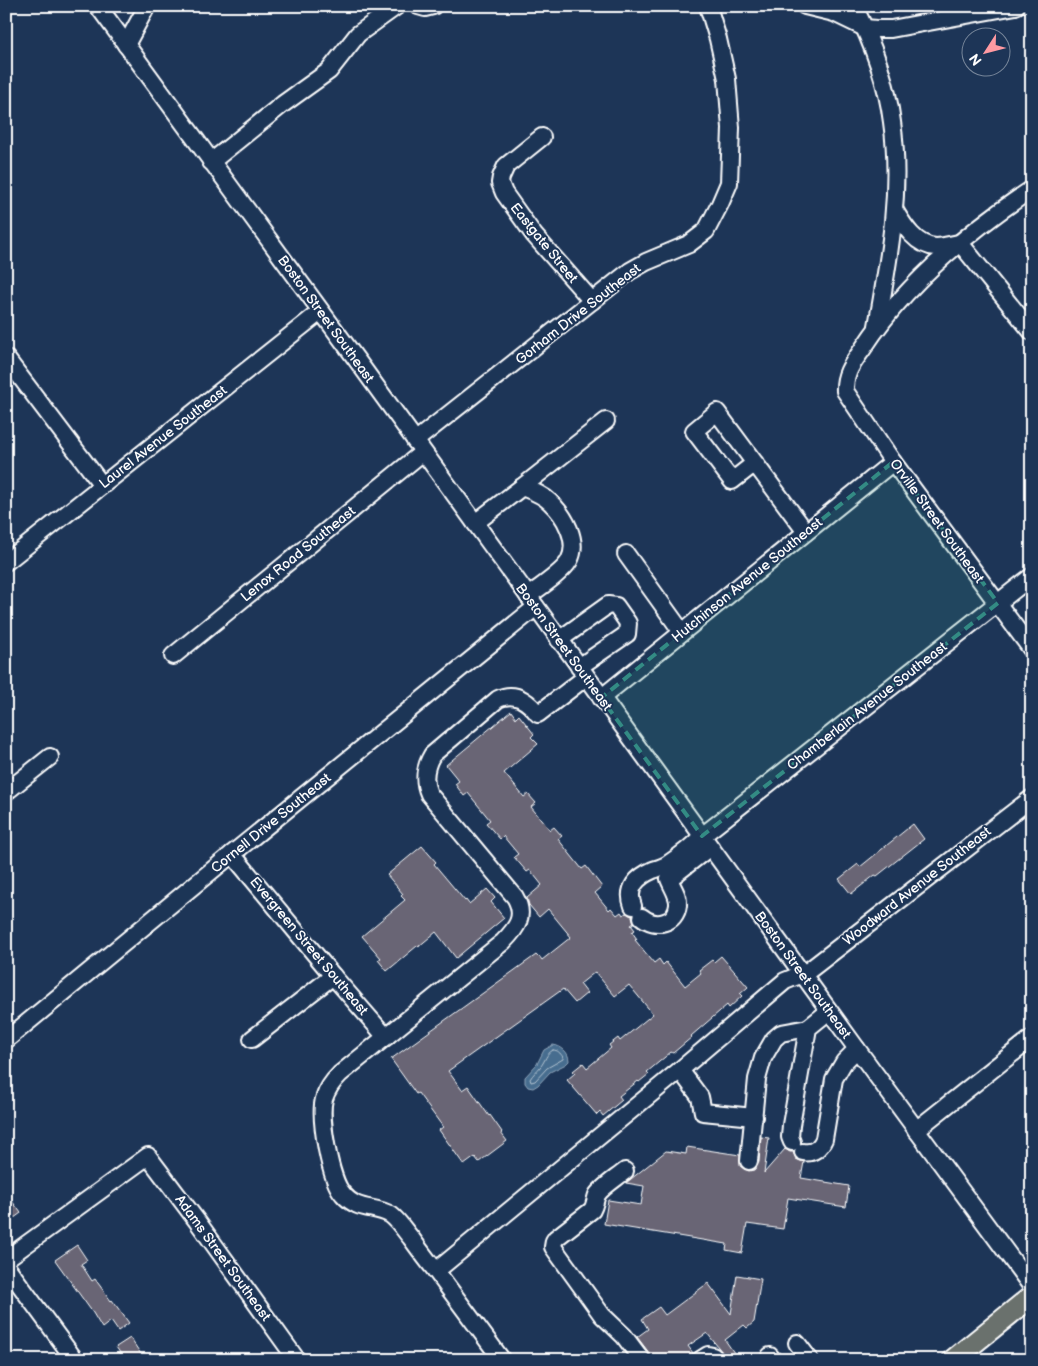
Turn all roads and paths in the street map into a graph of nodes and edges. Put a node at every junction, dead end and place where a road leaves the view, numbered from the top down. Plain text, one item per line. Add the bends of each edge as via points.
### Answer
1 (98, 6) edge
2 (148, 6) edge
3 (397, 6) edge
4 (418, 6) edge
5 (433, 6) edge
6 (708, 6) edge
7 (805, 6) edge
8 (854, 6) edge
9 (1016, 6) edge
10 (865, 28) junction
11 (126, 45) junction
12 (542, 137) dead end
13 (211, 162) junction
14 (1032, 189) edge
15 (895, 211) junction
16 (960, 242) junction
17 (592, 301) junction
18 (320, 312) junction
19 (876, 329) junction
20 (1032, 332) edge
21 (6, 358) edge
22 (606, 421) dead end
23 (419, 447) junction
24 (893, 462) junction
25 (755, 463) dead end
26 (102, 485) junction
27 (522, 487) junction
28 (475, 523) junction
29 (806, 532) junction
30 (626, 554) dead end
31 (6, 562) edge
32 (1032, 576) edge
33 (532, 602) junction
34 (998, 603) junction
35 (682, 632) junction
36 (559, 640) junction
37 (1032, 650) edge
38 (173, 656) dead end
39 (582, 672) junction
40 (601, 698) junction
41 (50, 757) dead end
42 (6, 792) edge
43 (1032, 798) edge
44 (706, 842) junction
45 (232, 854) junction
46 (653, 870) junction
47 (669, 879) junction
48 (803, 975) junction
49 (333, 976) junction
50 (829, 1011) junction
51 (808, 1028) junction
52 (386, 1037) junction
53 (1032, 1038) edge
54 (252, 1039) dead end
55 (6, 1040) edge
56 (857, 1049) junction
57 (680, 1070) junction
58 (754, 1117) junction
59 (916, 1130) junction
60 (749, 1161) dead end
61 (625, 1171) dead end
62 (6, 1259) edge
63 (6, 1266) edge
64 (436, 1271) junction
65 (1032, 1287) edge
66 (1032, 1296) edge
67 (797, 1343) dead end
68 (75, 1360) edge
69 (297, 1360) edge
70 (502, 1360) edge
71 (642, 1360) edge
72 (810, 1360) edge
73 (954, 1360) edge

1 - 11 street, Boston Street Southeast
2 - 11 street
3 - 13 street via 358,34 329,71
4 - 5 street
6 - 17 street, Gorham Drive Southeast via 727,79 731,128 729,183 706,231 690,244 630,271
7 - 10 street via 834,13
8 - 10 street
9 - 10 street via 891,28
10 - 15 street via 885,87 892,122
11 - 13 street, Boston Street Southeast
12 - 17 street, Eastgate Street via 506,166 500,183 534,235
13 - 18 street, Boston Street Southeast
14 - 16 street
15 - 16 street via 908,231 927,246
15 - 19 street
16 - 19 street via 936,263
16 - 20 street
17 - 23 street, Gorham Drive Southeast
18 - 23 street, Boston Street Southeast
18 - 26 street, Laurel Avenue Southeast
19 - 24 street, Orville Street Southeast via 847,374 845,391
21 - 26 street
22 - 27 street
23 - 28 street, Boston Street Southeast
23 - 38 street, Lenox Road Southeast
24 - 29 street, Hutchinson Avenue Southeast
24 - 34 street, Orville Street Southeast
25 - 29 street
26 - 31 street, Laurel Avenue Southeast
27 - 28 street
27 - 33 street, Cornell Drive Southeast via 550,501 570,530 572,543 568,562
28 - 33 street, Boston Street Southeast
29 - 35 street, Hutchinson Avenue Southeast
30 - 35 street
32 - 34 street, Chamberlain Avenue Southeast
33 - 36 street, Boston Street Southeast
33 - 45 street, Cornell Drive Southeast
34 - 37 street, Orville Street Southeast
34 - 44 street, Chamberlain Avenue Southeast
35 - 40 street, Hutchinson Avenue Southeast
36 - 39 street, Boston Street Southeast
36 - 39 street via 608,605 616,606 620,611 628,623 627,634
39 - 40 street, Boston Street Southeast
39 - 52 street via 538,714 524,700 509,696 498,699 429,760 426,771 429,794 515,897 520,906 520,918 517,927 503,942
40 - 44 street, Boston Street Southeast
41 - 42 street
43 - 48 street, Woodward Avenue Southeast
44 - 46 street
44 - 47 street
44 - 48 street, Boston Street Southeast
45 - 49 street, Evergreen Street Southeast
45 - 55 street, Cornell Drive Southeast
46 - 47 street
46 - 47 street via 632,887 630,897 650,923 667,921 678,907
48 - 50 street, Boston Street Southeast
48 - 57 street, Woodward Avenue Southeast via 785,981
49 - 52 street, Evergreen Street Southeast
49 - 54 street
50 - 51 street
50 - 56 street, Boston Street Southeast
51 - 56 street via 791,1124 790,1137 797,1147 810,1152 821,1146 834,1079
51 - 58 street via 781,1033 762,1058
52 - 64 street via 336,1078 326,1092 322,1116 333,1176 337,1186 354,1204 383,1211 397,1220
53 - 59 street
56 - 59 street, Boston Street Southeast
57 - 58 street via 700,1097 703,1112
57 - 64 street, Woodward Avenue Southeast
58 - 60 street
59 - 65 street, Boston Street Southeast
61 - 71 street via 599,1193 592,1210 554,1240 553,1247 602,1315
62 - 69 street, Adams Street Southeast via 148,1156
63 - 68 street
64 - 70 street
66 - 73 main road
67 - 72 street

